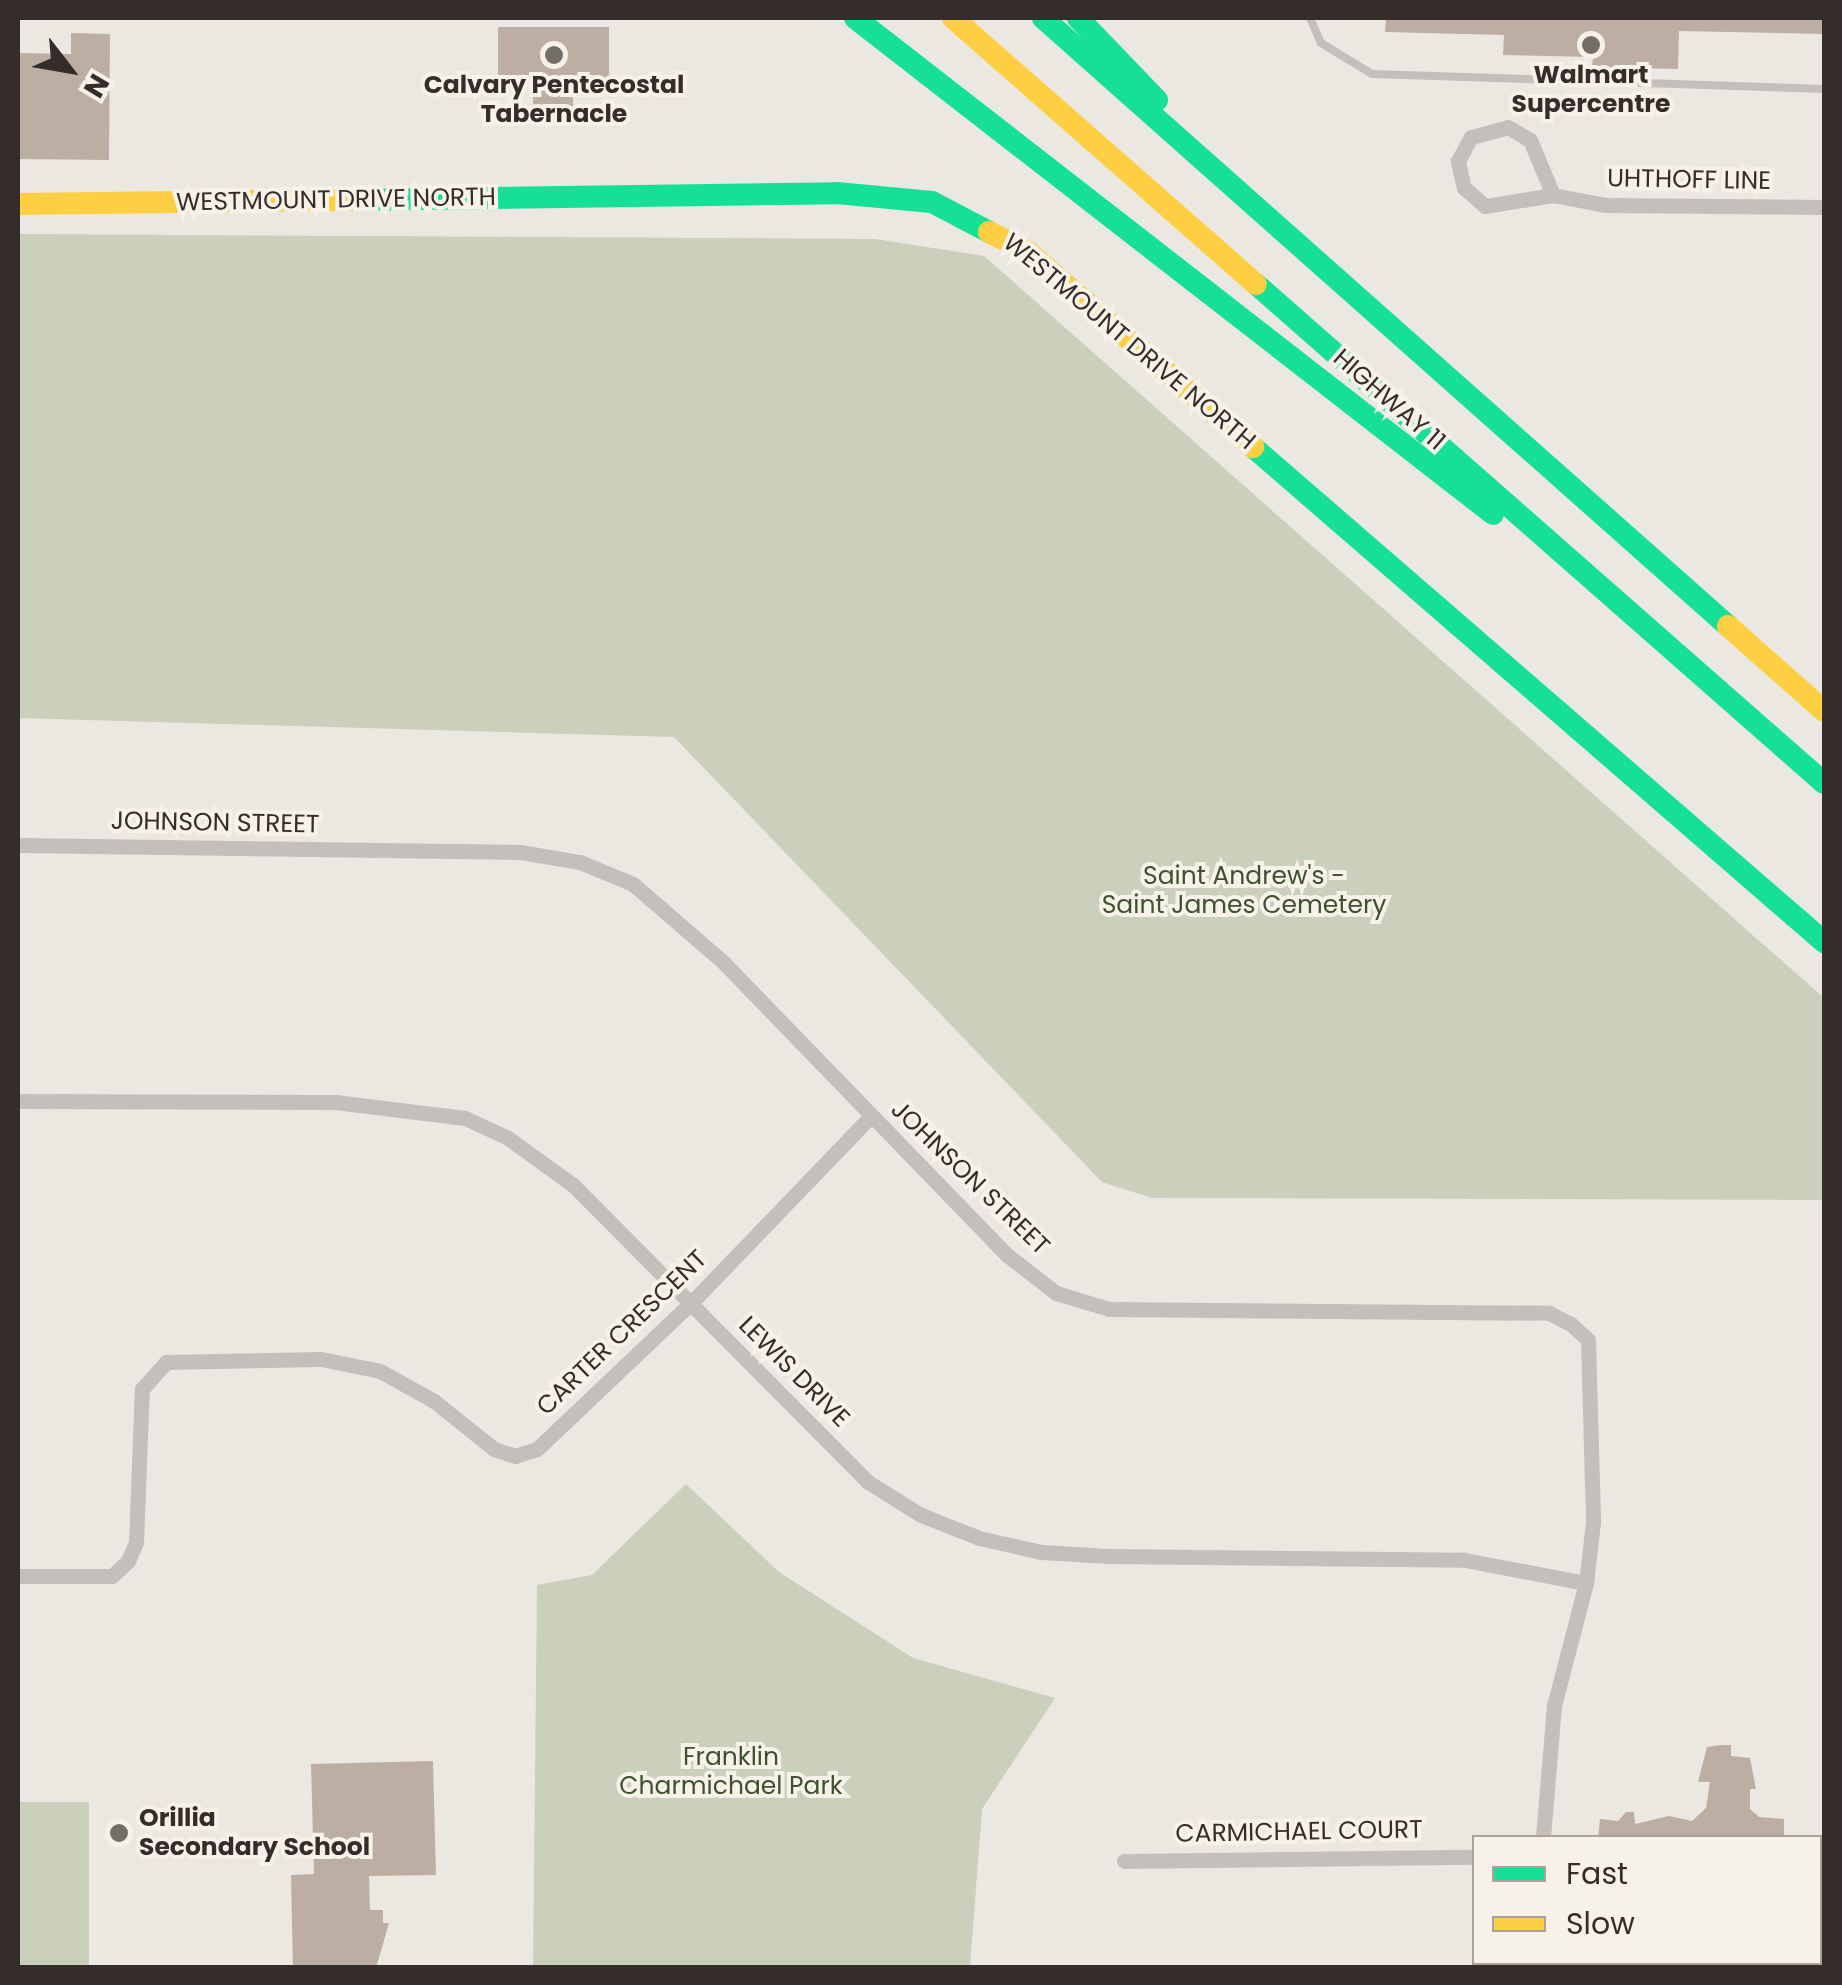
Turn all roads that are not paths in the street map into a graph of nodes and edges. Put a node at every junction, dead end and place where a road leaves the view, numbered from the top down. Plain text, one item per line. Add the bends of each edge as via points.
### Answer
1 (855, 18) edge
2 (953, 18) edge
3 (1043, 18) edge
4 (1078, 18) edge
5 (1310, 18) edge
6 (1824, 89) edge
7 (1194, 150) junction
8 (1553, 195) junction
9 (18, 204) edge
10 (1824, 207) edge
11 (1609, 592) junction
12 (1824, 711) edge
13 (1824, 783) edge
14 (18, 845) edge
15 (1824, 942) edge
16 (18, 1102) edge
17 (870, 1117) junction
18 (690, 1304) junction
19 (18, 1576) edge
20 (1586, 1583) junction
21 (1543, 1835) edge
22 (1472, 1857) edge
23 (1124, 1861) dead end

1 - 11 main road via 1512,529
2 - 11 main road, HIGHWAY 11
3 - 7 main road
4 - 7 main road via 1142,80
5 - 6 lane via 1322,43 1372,74
7 - 12 main road
8 - 8 street, UHTHOFF LINE via 1543,161 1520,131 1482,130 1462,148 1459,176 1485,206
8 - 10 street, UHTHOFF LINE via 1606,204
9 - 15 main road, WESTMOUNT DRIVE NORTH via 838,193 932,202 1028,252
11 - 13 main road, HIGHWAY 11
14 - 17 street, JOHNSON STREET via 520,852 580,862 632,884 723,962
16 - 18 street, LEWIS DRIVE via 336,1102 465,1118 508,1138 573,1185
17 - 18 street, CARTER CRESCENT
17 - 20 street, JOHNSON STREET via 1007,1255 1056,1293 1109,1309 1549,1313 1570,1324 1588,1340 1593,1522
18 - 19 street, CARTER CRESCENT via 557,1433 515,1456 474,1437 434,1402 380,1371 321,1358 166,1362 142,1389 136,1542 128,1561 112,1576
18 - 20 street, LEWIS DRIVE via 868,1482 920,1515 980,1538 1040,1552 1108,1556 1464,1560
20 - 21 street, JOHNSON STREET via 1554,1706
22 - 23 street, CARMICHAEL COURT

